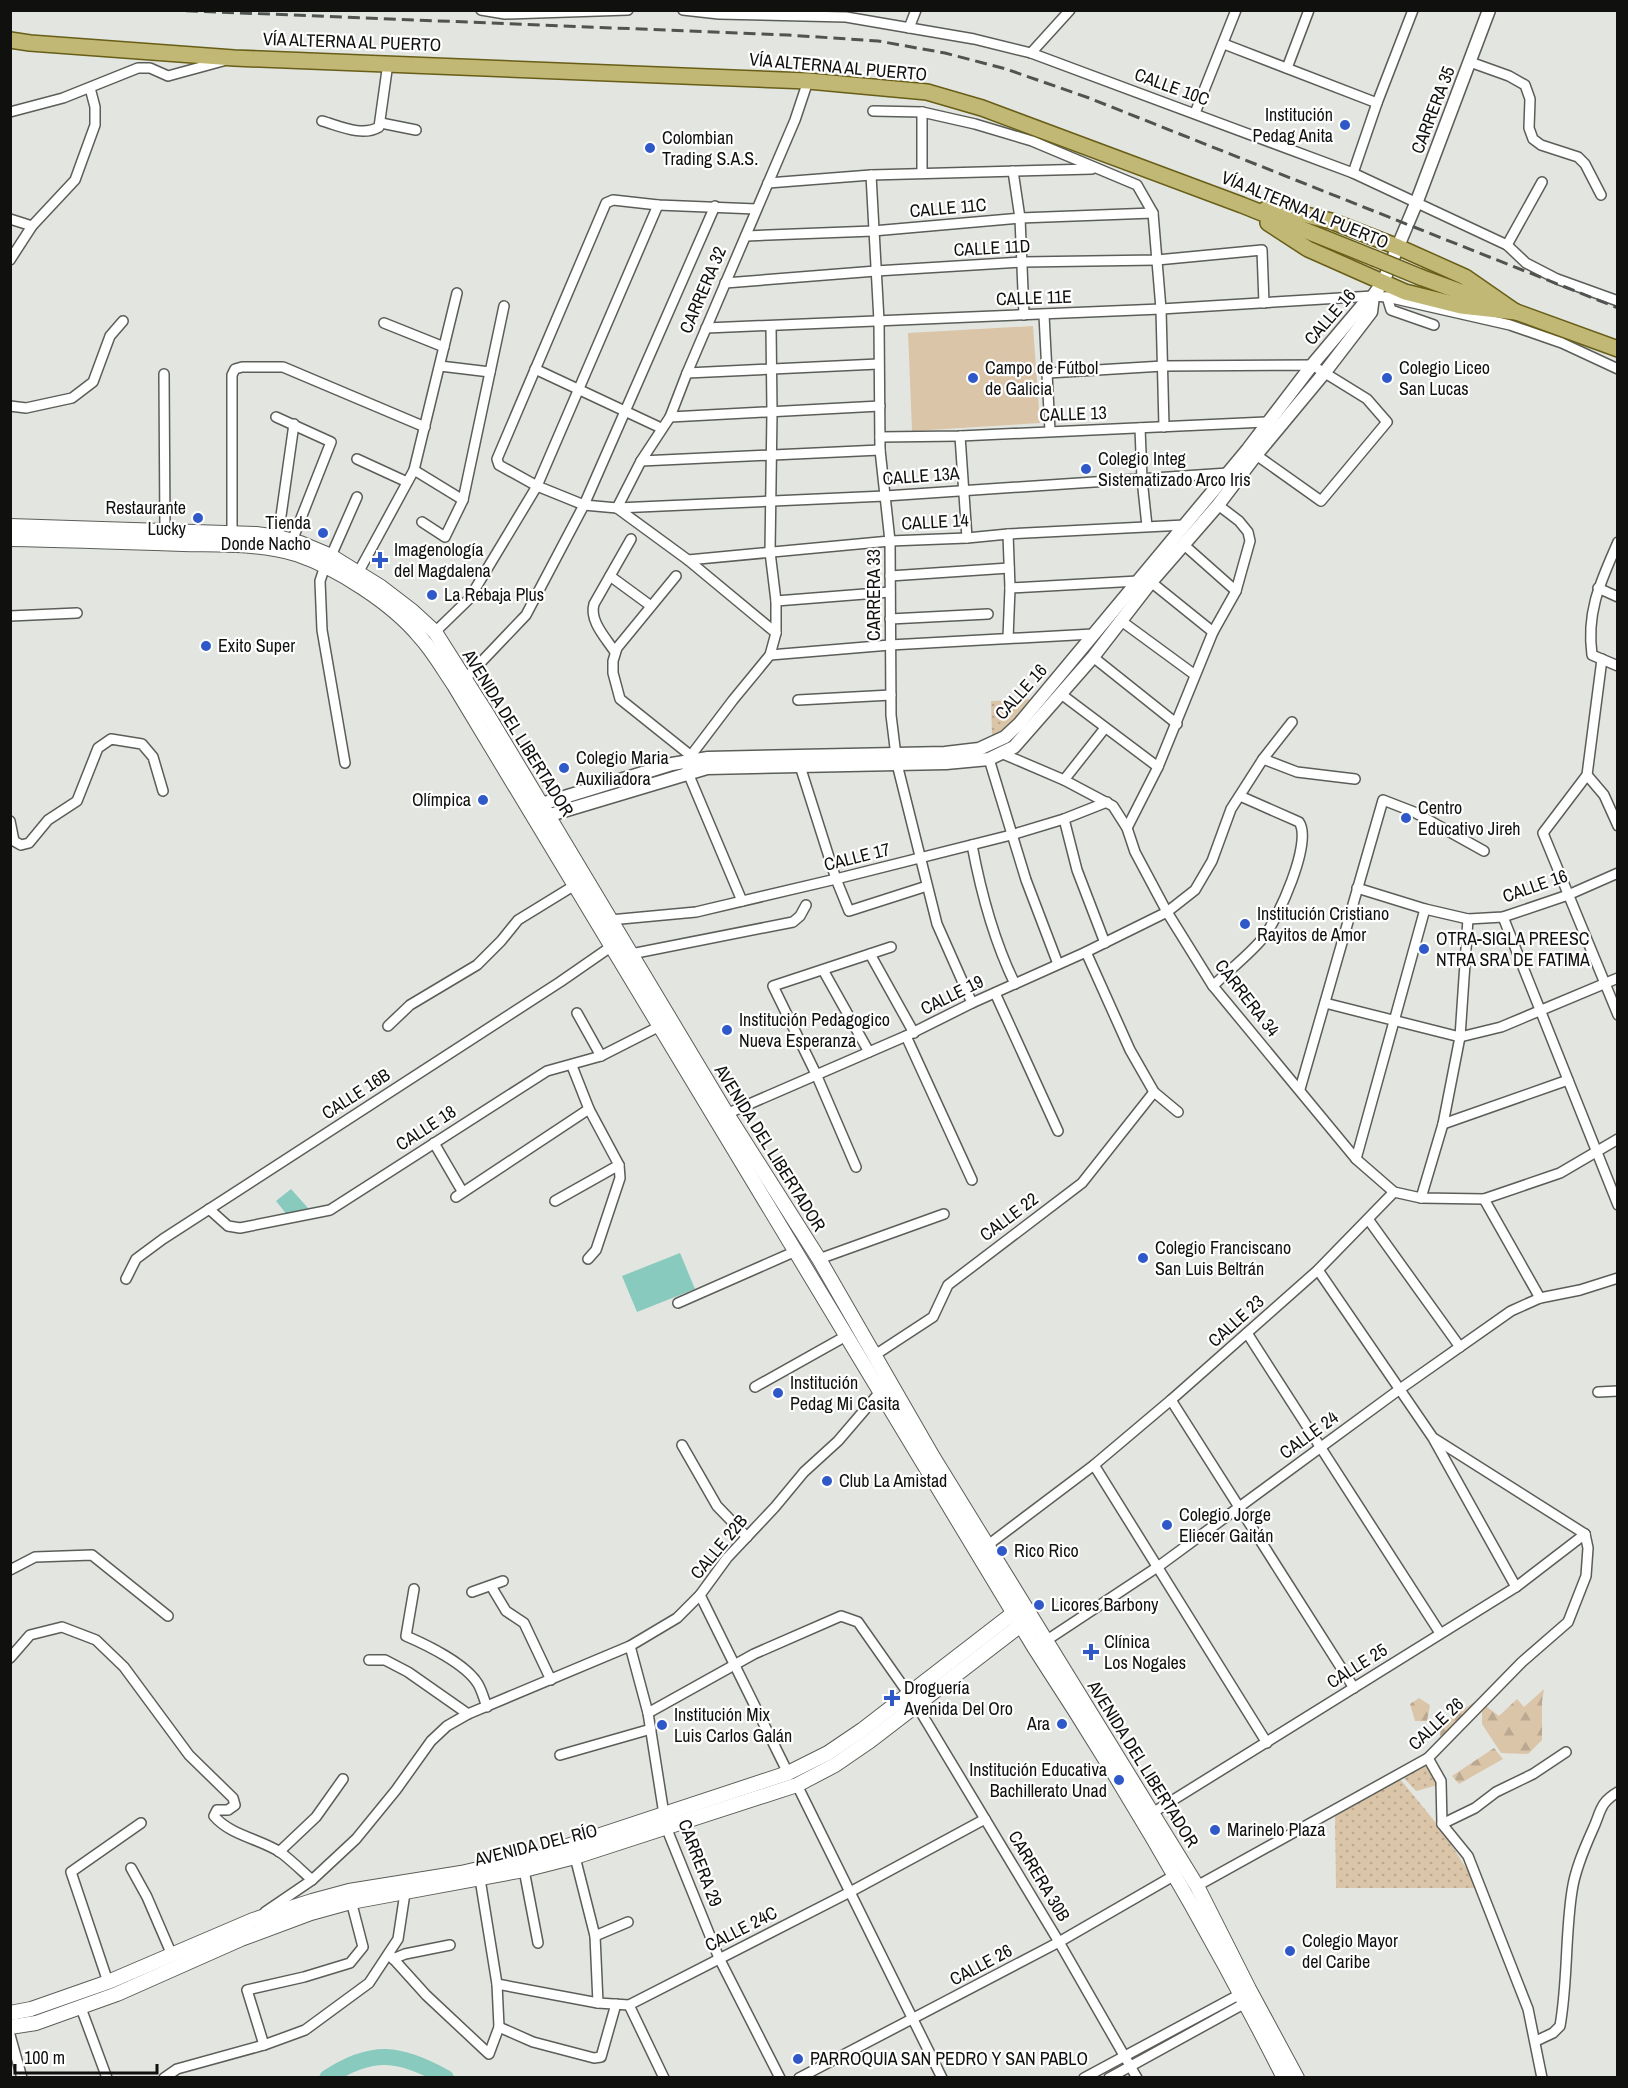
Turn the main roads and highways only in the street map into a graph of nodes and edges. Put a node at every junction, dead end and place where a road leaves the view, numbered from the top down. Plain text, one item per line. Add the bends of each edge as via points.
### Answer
1 (10, 40) edge
2 (1242, 205) junction
3 (1516, 312) junction
4 (1616, 346) edge
5 (10, 526) edge
6 (10, 539) edge
7 (328, 561) junction
8 (538, 812) junction
9 (721, 1116) junction
10 (1022, 1615) junction
11 (913, 1700) junction
12 (1147, 1816) junction
13 (666, 1821) junction
14 (350, 1897) junction
15 (225, 1939) junction
16 (178, 1957) junction
17 (1247, 1996) junction
18 (10, 2013) edge
19 (10, 2027) edge
20 (1284, 2078) edge
21 (1297, 2078) edge

1 - 2 main road, VÍA ALTERNA AL PUERTO via 234,58 808,81 927,92 982,108
2 - 3 main road, VÍA ALTERNA AL PUERTO, bridge
2 - 3 main road via 1331,221 1398,247 1465,277
2 - 3 main road via 1308,249 1385,290 1461,306
3 - 4 main road, VÍA ALTERNA AL PUERTO
5 - 7 main road, AVENIDA DEL LIBERTADOR via 256,534 285,539
6 - 7 main road, AVENIDA DEL LIBERTADOR via 264,547
7 - 8 main road, AVENIDA DEL LIBERTADOR via 402,618 420,637
7 - 8 main road, AVENIDA DEL LIBERTADOR via 358,573 435,632
8 - 9 main road, AVENIDA DEL LIBERTADOR via 631,954
8 - 9 main road, AVENIDA DEL LIBERTADOR via 575,885 660,1026
9 - 10 main road, AVENIDA DEL LIBERTADOR via 846,1336
9 - 10 main road, AVENIDA DEL LIBERTADOR via 819,1259 988,1545
10 - 11 main road, AVENIDA DEL RÍO
10 - 12 main road, AVENIDA DEL LIBERTADOR
11 - 13 main road, AVENIDA DEL RÍO via 788,1773
11 - 13 main road, AVENIDA DEL RÍO via 835,1765 797,1785
12 - 17 main road, AVENIDA DEL LIBERTADOR via 1175,1875
12 - 17 main road, AVENIDA DEL LIBERTADOR via 1197,1886
13 - 14 main road, AVENIDA DEL RÍO via 543,1854
13 - 14 main road, AVENIDA DEL RÍO via 575,1857 524,1870 405,1893
14 - 15 main road, AVENIDA DEL RÍO
14 - 15 main road, AVENIDA DEL RÍO via 253,1920
15 - 16 main road, AVENIDA DEL RÍO
16 - 18 main road, AVENIDA DEL RÍO
16 - 19 main road, AVENIDA DEL RÍO via 81,2008
17 - 20 main road, AVENIDA DEL LIBERTADOR
17 - 21 main road, AVENIDA DEL LIBERTADOR

